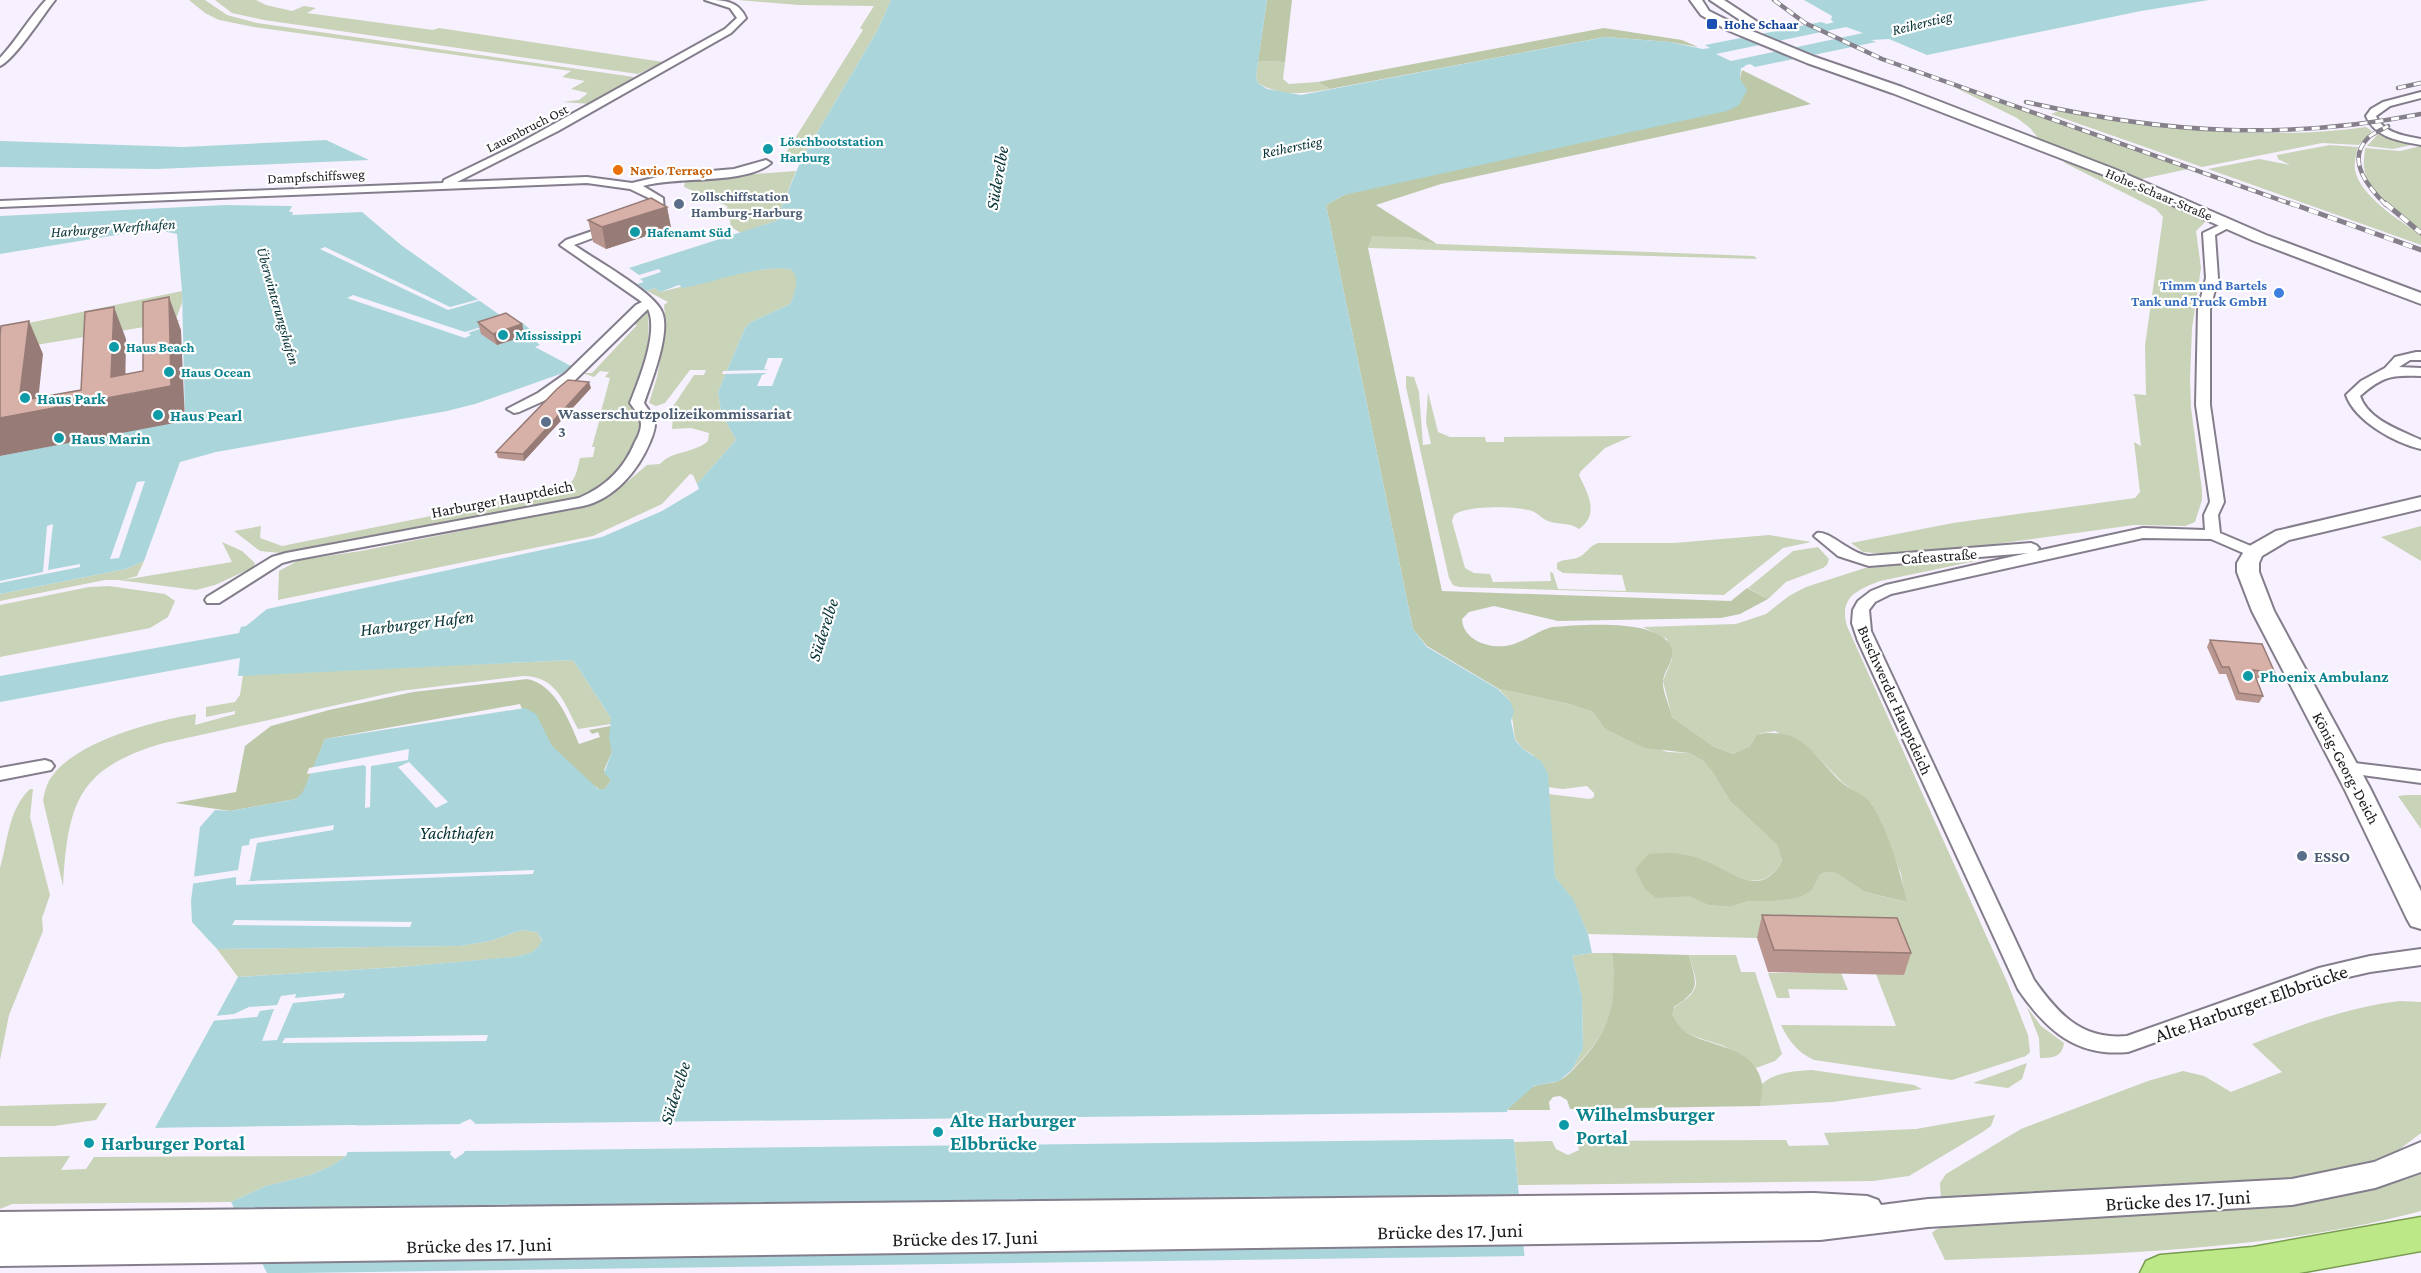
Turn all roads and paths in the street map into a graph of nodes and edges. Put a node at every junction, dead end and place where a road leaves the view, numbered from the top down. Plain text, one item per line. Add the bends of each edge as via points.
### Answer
1 (51, 0) edge
2 (709, 0) edge
3 (1696, 0) edge
4 (1716, 0) edge
5 (0, 63) edge
6 (1897, 90) junction
7 (2421, 95) edge
8 (2421, 141) edge
9 (766, 163) dead end
10 (439, 186) junction
11 (633, 186) junction
12 (0, 204) edge
13 (2229, 224) junction
14 (2421, 299) edge
15 (651, 303) junction
16 (2421, 356) edge
17 (2390, 371) junction
18 (2421, 372) edge
19 (513, 410) dead end
20 (2421, 445) edge
21 (2421, 503) edge
22 (2213, 535) junction
23 (1822, 536) dead end
24 (2065, 549) junction
25 (2253, 552) junction
26 (213, 600) dead end
27 (45, 766) dead end
28 (2346, 768) junction
29 (0, 774) edge
30 (2421, 777) edge
31 (2421, 919) edge
32 (2421, 957) edge
33 (2083, 1040) joint
34 (2421, 1155) edge
35 (1817, 1217) junction
36 (0, 1226) edge
37 (2421, 1234) edge
38 (0, 1252) edge
39 (2160, 1273) edge

1 - 5 street
2 - 10 street, Lauenbruch Ost via 739,10 742,18 735,27 569,122
3 - 6 main road, Hohe-Schaar-Straße via 1710,17 1744,33
4 - 6 main road, Hohe-Schaar-Straße via 1765,28
6 - 13 main road, Hohe-Schaar-Straße via 2109,171
7 - 8 street via 2384,105 2372,113 2371,119 2391,134
9 - 11 street, Dampfschiffsweg via 746,172 649,180
10 - 11 street, Dampfschiffsweg via 587,180
10 - 12 street, Dampfschiffsweg
11 - 15 street, Dampfschiffsweg via 657,198 658,212 567,246
13 - 14 main road, Hohe-Schaar-Straße
13 - 22 street via 2209,233 2212,278 2204,309 2203,405 2217,502 2211,515
15 - 19 street via 640,308 570,377
15 - 26 street, Harburger Hauptdeich via 657,333 637,403 648,426 636,460 602,494 572,505 291,556 277,560
16 - 17 street via 2405,356
17 - 18 street
17 - 20 street via 2359,388 2353,395 2355,403 2372,420
21 - 25 main road via 2283,535
22 - 24 street, Buschwerder Hauptdeich via 2143,533
22 - 25 street, Buschwerder Hauptdeich
23 - 24 street, Cafeastraße via 1852,558 1869,561 2047,547
24 - 33 street, Buschwerder Hauptdeich via 1886,590 1868,600 1859,614 1866,641 2025,984 2052,1018
25 - 28 main road, König-Georg-Deich via 2248,572 2254,591
27 - 29 street
28 - 30 street
28 - 31 main road, König-Georg-Deich
32 - 33 street, Alte Harburger Elbbrücke via 2319,976 2128,1044 2113,1047
34 - 35 main road, Brücke des 17. Juni via 2375,1175 2292,1192
35 - 36 main road, Brücke des 17. Juni
35 - 38 main road, Brücke des 17. Juni
37 - 39 highway via 2253,1264

